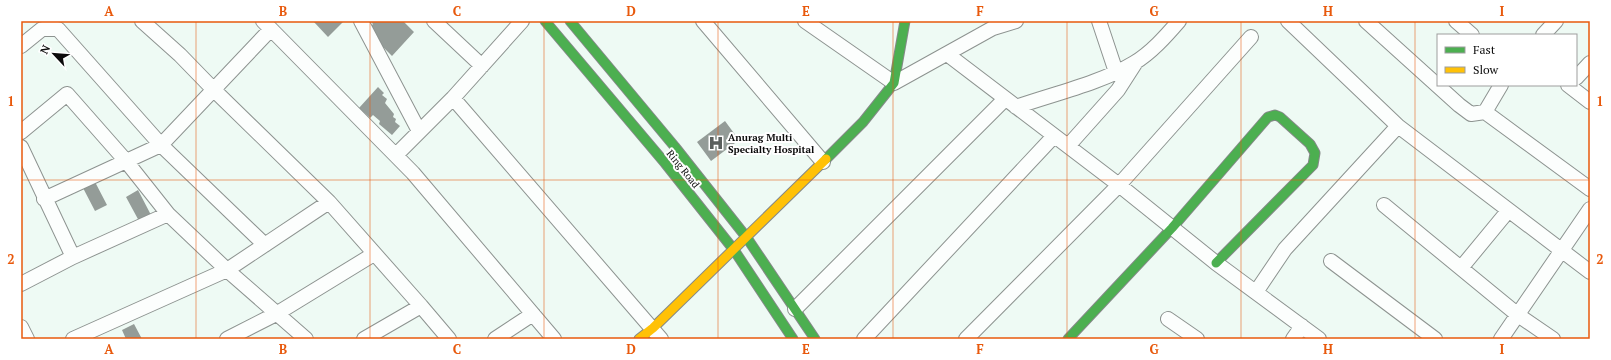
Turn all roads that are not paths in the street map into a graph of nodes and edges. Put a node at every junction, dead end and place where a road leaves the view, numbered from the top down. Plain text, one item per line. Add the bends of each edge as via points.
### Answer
1 (142, 21) edge
2 (361, 21) edge
3 (434, 21) edge
4 (522, 21) edge
5 (545, 21) edge
6 (570, 21) edge
7 (703, 21) edge
8 (806, 21) edge
9 (905, 21) edge
10 (1016, 21) edge
11 (1099, 21) edge
12 (1179, 21) edge
13 (1288, 21) edge
14 (1366, 21) edge
15 (1456, 21) edge
16 (1556, 21) edge
17 (267, 25) edge
18 (990, 26) edge
19 (1471, 34) edge
20 (1544, 34) edge
21 (1251, 37) dead end
22 (21, 46) edge
23 (947, 54) junction
24 (1136, 62) junction
25 (1590, 63) edge
26 (482, 66) junction
27 (1116, 72) junction
28 (1577, 77) edge
29 (894, 83) junction
30 (1500, 86) edge
31 (1570, 86) edge
32 (214, 90) junction
33 (453, 98) junction
34 (1590, 102) edge
35 (1010, 103) junction
36 (1485, 112) junction
37 (1398, 126) junction
38 (418, 131) junction
39 (21, 132) edge
40 (1054, 136) junction
41 (161, 146) junction
42 (1068, 146) junction
43 (21, 148) edge
44 (396, 155) junction
45 (126, 161) junction
46 (823, 162) junction
47 (1119, 185) junction
48 (1590, 189) edge
49 (44, 199) junction
50 (329, 202) junction
51 (1384, 205) dead end
52 (1590, 209) edge
53 (1508, 211) junction
54 (168, 214) junction
55 (1172, 228) junction
56 (747, 238) junction
57 (265, 245) junction
58 (734, 250) junction
59 (1561, 251) junction
60 (374, 254) junction
61 (73, 257) junction
62 (1331, 260) dead end
63 (1216, 263) junction
64 (1461, 268) junction
65 (227, 270) junction
66 (1590, 272) edge
67 (21, 284) edge
68 (1256, 292) junction
69 (421, 306) junction
70 (795, 309) junction
71 (276, 314) junction
72 (533, 314) junction
73 (1518, 315) junction
74 (1168, 319) dead end
75 (1302, 326) junction
76 (21, 327) edge
77 (657, 334) edge
78 (27, 339) edge
79 (73, 339) edge
80 (227, 339) edge
81 (306, 339) edge
82 (364, 339) edge
83 (449, 339) edge
84 (495, 339) edge
85 (554, 339) edge
86 (639, 339) edge
87 (794, 339) edge
88 (815, 339) edge
89 (864, 339) edge
90 (966, 339) edge
91 (1068, 339) edge
92 (1197, 339) edge
93 (1293, 339) edge
94 (1319, 339) edge
95 (1435, 339) edge
96 (1501, 339) edge
97 (1553, 339) edge

1 - 32 street
2 - 38 street
3 - 26 street
4 - 26 street
5 - 58 main road, Ring Road via 665,163
6 - 56 main road, Ring Road
7 - 46 street
8 - 29 street
9 - 29 main road
10 - 18 street
11 - 27 street
12 - 24 street
13 - 37 street
14 - 36 street via 1458,106 1471,114
15 - 19 street
16 - 20 street
17 - 32 street
17 - 44 street
18 - 23 street
21 - 47 street
22 - 41 street via 42,29 58,28
23 - 29 street
23 - 35 street
24 - 27 street
24 - 42 street via 1118,90
25 - 28 street
26 - 33 street
27 - 35 street
29 - 46 main road via 863,122
30 - 36 street
31 - 34 street
32 - 41 street
32 - 50 street
33 - 38 street
33 - 77 street
35 - 40 street
35 - 70 street
36 - 48 street
37 - 53 street
37 - 68 street via 1285,249
38 - 44 street
39 - 45 street via 67,94
40 - 42 street
40 - 89 street
41 - 45 street
41 - 57 street
42 - 47 street
43 - 49 street
44 - 72 street
45 - 49 street
45 - 54 street
46 - 56 main road
47 - 55 street
47 - 90 street
49 - 61 street
50 - 57 street
50 - 60 street
51 - 64 street
52 - 59 street
53 - 59 street
53 - 64 street
54 - 61 street
54 - 65 street
55 - 63 street
55 - 63 main road via 1268,117 1280,117 1310,144 1316,153 1313,165
55 - 91 main road
56 - 58 main road
56 - 70 main road, Ring Road
57 - 65 street
58 - 77 main road
58 - 87 main road, Ring Road
59 - 66 street
59 - 73 street
60 - 69 street
60 - 71 street
61 - 67 street
62 - 95 street
63 - 68 street
64 - 73 street
65 - 71 street
65 - 79 street
68 - 75 street
69 - 82 street
69 - 83 street
70 - 88 main road, Ring Road
71 - 80 street
71 - 81 street
72 - 84 street
72 - 85 street
73 - 96 street
73 - 97 street
74 - 92 street
75 - 93 street
75 - 94 street
76 - 78 street
77 - 86 main road

